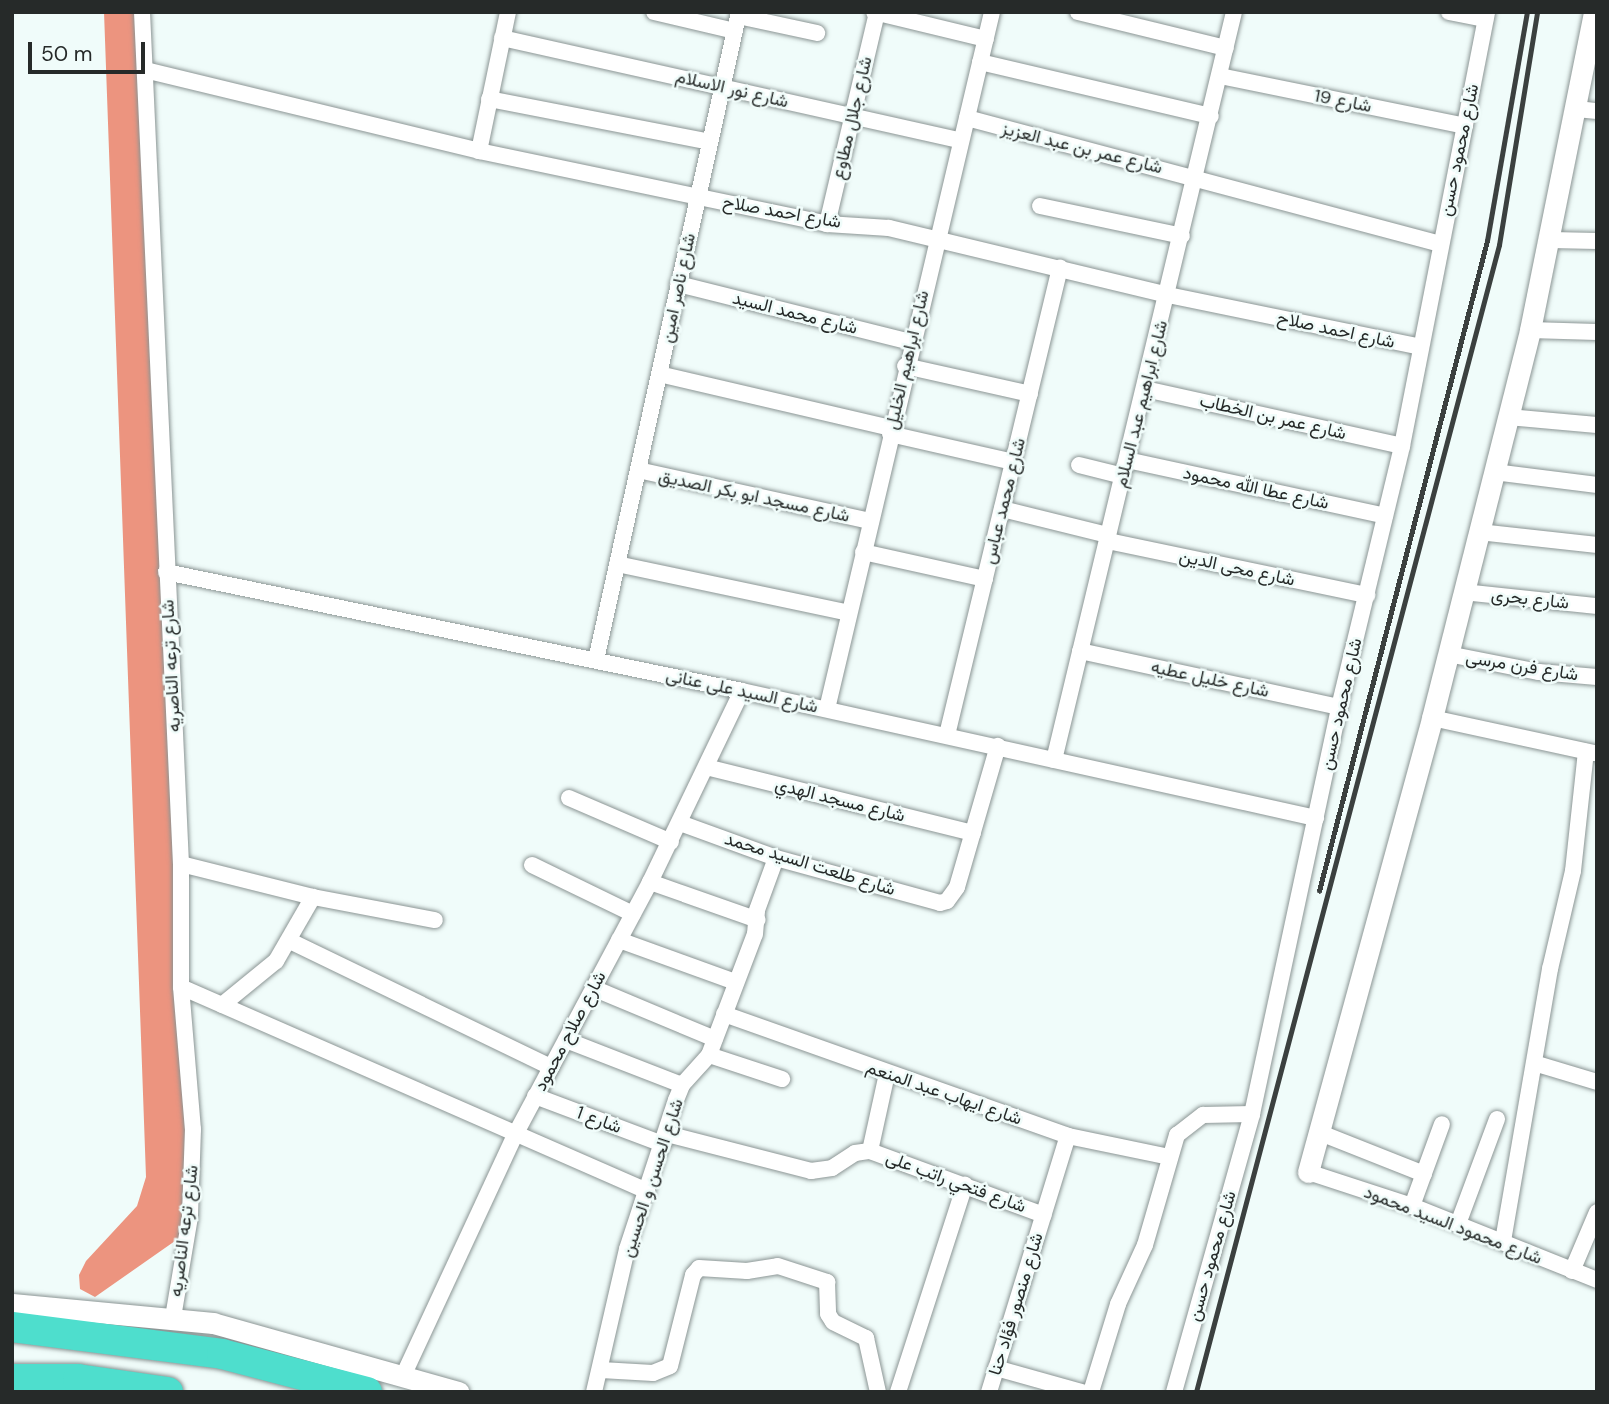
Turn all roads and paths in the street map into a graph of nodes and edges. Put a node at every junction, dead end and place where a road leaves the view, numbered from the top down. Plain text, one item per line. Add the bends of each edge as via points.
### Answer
1 (142, 12) edge
2 (508, 12) edge
3 (654, 12) edge
4 (876, 12) edge
5 (992, 12) edge
6 (1078, 12) edge
7 (1234, 12) edge
8 (1449, 12) edge
9 (1594, 12) edge
10 (1486, 16) edge
11 (738, 19) edge
12 (817, 33) dead end
13 (502, 38) junction
14 (986, 39) junction
15 (1226, 48) junction
16 (1593, 56) edge
17 (980, 62) junction
18 (145, 70) junction
19 (1220, 76) junction
20 (723, 86) junction
21 (489, 99) junction
22 (1587, 110) edge
23 (853, 116) junction
24 (1211, 116) junction
25 (967, 118) junction
26 (1465, 126) junction
27 (961, 141) junction
28 (710, 142) junction
29 (479, 151) junction
30 (1197, 177) junction
31 (698, 196) junction
32 (1040, 206) dead end
33 (827, 224) junction
34 (1182, 236) junction
35 (937, 238) junction
36 (1551, 240) junction
37 (1597, 241) edge
38 (1440, 244) junction
39 (1060, 267) junction
40 (678, 284) junction
41 (1168, 295) junction
42 (1530, 330) junction
43 (1597, 332) edge
44 (911, 342) junction
45 (1421, 347) junction
46 (905, 366) junction
47 (659, 374) junction
48 (1145, 388) junction
49 (1030, 394) junction
50 (1508, 417) junction
51 (1597, 425) edge
52 (890, 431) junction
53 (1402, 446) junction
54 (1127, 460) junction
55 (1013, 462) junction
56 (1079, 465) dead end
57 (638, 470) junction
58 (1494, 472) junction
59 (1123, 477) junction
60 (1597, 485) edge
61 (1002, 509) junction
62 (1385, 516) junction
63 (870, 521) junction
64 (1479, 532) junction
65 (1108, 538) junction
66 (1597, 545) edge
67 (863, 552) junction
68 (617, 564) junction
69 (166, 572) junction
70 (985, 579) junction
71 (1463, 592) junction
72 (1367, 596) junction
73 (1597, 606) edge
74 (849, 612) junction
75 (1080, 651) junction
76 (1448, 653) junction
77 (596, 660) junction
78 (1597, 677) edge
79 (742, 691) junction
80 (1339, 707) junction
81 (827, 709) junction
82 (1432, 718) junction
83 (947, 735) junction
84 (998, 746) junction
85 (1591, 753) edge
86 (1055, 760) junction
87 (706, 767) junction
88 (569, 798) dead end
89 (1316, 818) junction
90 (680, 823) junction
91 (973, 833) junction
92 (671, 842) junction
93 (776, 858) junction
94 (181, 864) junction
95 (532, 865) dead end
96 (650, 882) junction
97 (313, 897) junction
98 (633, 914) junction
99 (758, 919) junction
100 (435, 920) dead end
101 (619, 940) junction
102 (290, 942) junction
103 (735, 982) junction
104 (181, 987) junction
105 (593, 988) junction
106 (222, 1005) junction
107 (724, 1014) junction
108 (715, 1039) junction
109 (566, 1040) junction
110 (709, 1055) junction
111 (1537, 1064) junction
112 (551, 1067) junction
113 (887, 1074) junction
114 (782, 1079) dead end
115 (1597, 1082) edge
116 (682, 1085) junction
117 (535, 1096) junction
118 (1252, 1114) junction
119 (1497, 1119) dead end
120 (1442, 1124) dead end
121 (1318, 1132) junction
122 (515, 1135) junction
123 (1068, 1136) junction
124 (665, 1139) junction
125 (870, 1151) junction
126 (1169, 1157) junction
127 (1307, 1172) joint
128 (1424, 1174) junction
129 (965, 1185) junction
130 (647, 1191) junction
131 (1412, 1206) junction
132 (1597, 1212) edge
133 (1044, 1215) junction
134 (1458, 1224) junction
135 (1503, 1241) junction
136 (1572, 1271) junction
137 (1597, 1280) edge
138 (12, 1304) edge
139 (173, 1318) junction
140 (12, 1327) edge
141 (996, 1368) junction
142 (601, 1370) junction
143 (404, 1374) junction
144 (12, 1378) edge
145 (168, 1392) edge
146 (366, 1392) edge
147 (459, 1392) edge
148 (594, 1392) edge
149 (878, 1392) edge
150 (898, 1392) edge
151 (989, 1392) edge
152 (1082, 1392) edge
153 (1091, 1392) edge
154 (1174, 1392) edge

1 - 18 street, شارع ترعه الناصريه
2 - 13 street
3 - 11 street
4 - 14 street
4 - 23 street, شارع جلال مطاوع
5 - 14 street, شارع ابراهيم الخليل
6 - 15 street
7 - 15 street, شارع ابراهيم عبد السلام
8 - 10 street
9 - 16 street
10 - 26 street, شارع محمود حسن
11 - 12 street
11 - 20 street, شارع ناصر امين
13 - 20 street, شارع نور الاسلام
13 - 21 street
14 - 17 street, شارع ابراهيم الخليل
15 - 19 street, شارع ابراهيم عبد السلام
16 - 22 street
17 - 24 street
17 - 25 street, شارع ابراهيم الخليل
18 - 29 street, شارع احمد صلاح
18 - 69 street, شارع ترعه الناصريه
19 - 24 street, شارع ابراهيم عبد السلام
19 - 26 street, شارع 19
20 - 23 street, شارع نور الاسلام
20 - 28 street, شارع ناصر امين
21 - 28 street
21 - 29 street
22 - 36 street
23 - 27 street, شارع نور الاسلام
23 - 33 street, شارع جلال مطاوع
24 - 30 street, شارع ابراهيم عبد السلام
25 - 27 street, شارع ابراهيم الخليل
25 - 30 street, شارع عمر بن عبد العزيز
26 - 38 street, شارع محمود حسن
27 - 35 street, شارع ابراهيم الخليل
28 - 31 street, شارع ناصر امين
29 - 31 street, شارع احمد صلاح
30 - 34 street, شارع ابراهيم عبد السلام
30 - 38 street, شارع عمر بن عبد العزيز
31 - 33 street, شارع احمد صلاح
31 - 40 street, شارع ناصر امين
32 - 34 street
33 - 35 street, شارع احمد صلاح via 889,228
34 - 41 street, شارع ابراهيم عبد السلام
35 - 39 street, شارع احمد صلاح
35 - 44 street, شارع ابراهيم الخليل
36 - 37 street
36 - 42 street
38 - 45 street, شارع محمود حسن
39 - 41 street, شارع احمد صلاح
39 - 49 street, شارع محمد عباس
40 - 44 street, شارع محمد السيد
40 - 47 street, شارع ناصر امين
41 - 45 street, شارع احمد صلاح
41 - 48 street, شارع ابراهيم عبد السلام
42 - 43 street
42 - 50 street
44 - 46 street, شارع ابراهيم الخليل
45 - 53 street, شارع محمود حسن
46 - 49 street
46 - 52 street, شارع ابراهيم الخليل
47 - 52 street
47 - 57 street, شارع ناصر امين
48 - 53 street, شارع عمر بن الخطاب
48 - 54 street, شارع ابراهيم عبد السلام
49 - 55 street, شارع محمد عباس
50 - 51 street
50 - 58 street
52 - 55 street
52 - 63 street, شارع ابراهيم الخليل
53 - 62 street, شارع محمود حسن
54 - 59 street, شارع ابراهيم عبد السلام
54 - 62 street, شارع عطا الله محمود
55 - 61 street, شارع محمد عباس
56 - 59 street
57 - 63 street, شارع مسجد ابو بكر الصديق
57 - 68 street, شارع ناصر امين
58 - 60 street
58 - 64 street
59 - 65 street, شارع ابراهيم عبد السلام
61 - 65 street, شارع محى الدين
61 - 70 street, شارع محمد عباس
62 - 72 street, شارع محمود حسن
63 - 67 street, شارع ابراهيم الخليل
64 - 66 street
64 - 71 street
65 - 72 street, شارع محى الدين
65 - 75 street, شارع ابراهيم عبد السلام
67 - 70 street
67 - 74 street, شارع ابراهيم الخليل
68 - 74 street
68 - 77 street, شارع ناصر امين
69 - 77 street, شارع السيد على عنانى
69 - 94 street, شارع ترعه الناصريه
70 - 83 street, شارع محمد عباس
71 - 73 street, شارع بحرى
71 - 76 street
72 - 80 street, شارع محمود حسن
74 - 81 street, شارع ابراهيم الخليل
75 - 80 street, شارع خليل عطيه
75 - 86 street, شارع ابراهيم عبد السلام
76 - 78 street, شارع فرن مرسى via 1539,672
76 - 82 street
77 - 79 street, شارع السيد على عنانى
79 - 81 street, شارع السيد على عنانى
79 - 87 street, شارع صلاح محمود
80 - 89 street, شارع محمود حسن
81 - 83 street, شارع السيد على عنانى
82 - 85 street
82 - 121 street
83 - 84 street, شارع السيد على عنانى
84 - 86 street, شارع السيد على عنانى
84 - 91 street
85 - 111 street
86 - 89 street, شارع السيد على عنانى
87 - 90 street, شارع صلاح محمود
87 - 91 street, شارع مسجد الهدي
88 - 92 street
89 - 118 street, شارع محمود حسن
90 - 92 street, شارع صلاح محمود
90 - 93 street, شارع طلعت السيد محمد
91 - 93 street, شارع طلعت السيد محمد via 954,895 940,903
92 - 96 street, شارع صلاح محمود
93 - 99 street, شارع الحسن و الحسين via 757,910
94 - 97 street
94 - 104 street, شارع ترعه الناصريه
95 - 98 street
96 - 98 street, شارع صلاح محمود
96 - 99 street
97 - 100 street
97 - 102 street
98 - 101 street, شارع صلاح محمود
99 - 103 street, شارع الحسن و الحسين
101 - 103 street
101 - 105 street, شارع صلاح محمود
102 - 106 street via 260,978
102 - 112 street
103 - 107 street, شارع الحسن و الحسين
104 - 106 street
104 - 139 street, شارع ترعه الناصريه via 193,1158 190,1217
105 - 108 street
105 - 109 street, شارع صلاح محمود
106 - 122 street
107 - 108 street, شارع الحسن و الحسين
107 - 113 street, شارع ايهاب عبد المنعم
108 - 110 street, شارع الحسن و الحسين
109 - 112 street, شارع صلاح محمود
109 - 116 street
110 - 114 street
110 - 116 street, شارع الحسن و الحسين
111 - 115 street
111 - 135 street
112 - 117 street, شارع صلاح محمود
113 - 123 street, شارع ايهاب عبد المنعم
113 - 125 street
116 - 124 street, شارع الحسن و الحسين
117 - 122 street, شارع صلاح محمود
117 - 124 street, شارع 1
118 - 126 street via 1203,1115 1193,1120 1177,1135
118 - 154 street, شارع محمود حسن
119 - 134 street
120 - 128 street
121 - 127 street
121 - 128 street
122 - 130 street
122 - 143 street, شارع صلاح محمود
123 - 126 street, شارع ايهاب عبد المنعم
123 - 133 street, شارع منصور فؤاد حنا
124 - 125 street, شارع فتحي راتب على via 811,1171 832,1168 855,1153
124 - 130 street, شارع الحسن و الحسين
125 - 129 street, شارع فتحي راتب على
126 - 153 street via 1145,1245 1118,1304
127 - 131 street, شارع محمود السيد محمود
128 - 131 street
129 - 133 street, شارع فتحي راتب على
129 - 150 street
130 - 142 street, شارع الحسن و الحسين via 627,1249
131 - 134 street, شارع محمود السيد محمود
132 - 136 street
133 - 141 street, شارع منصور فؤاد حنا
134 - 135 street, شارع محمود السيد محمود
135 - 136 street, شارع محمود السيد محمود
136 - 137 street, شارع محمود السيد محمود
138 - 139 street
139 - 143 street via 233,1327
140 - 146 highway via 210,1352 320,1376
141 - 151 street, شارع منصور فؤاد حنا
141 - 152 street
142 - 148 street, شارع الحسن و الحسين
142 - 149 street via 653,1373 670,1366 693,1275 699,1268 741,1271 778,1266 827,1282 828,1314 833,1322 866,1338
143 - 147 street
144 - 145 highway via 115,1382

